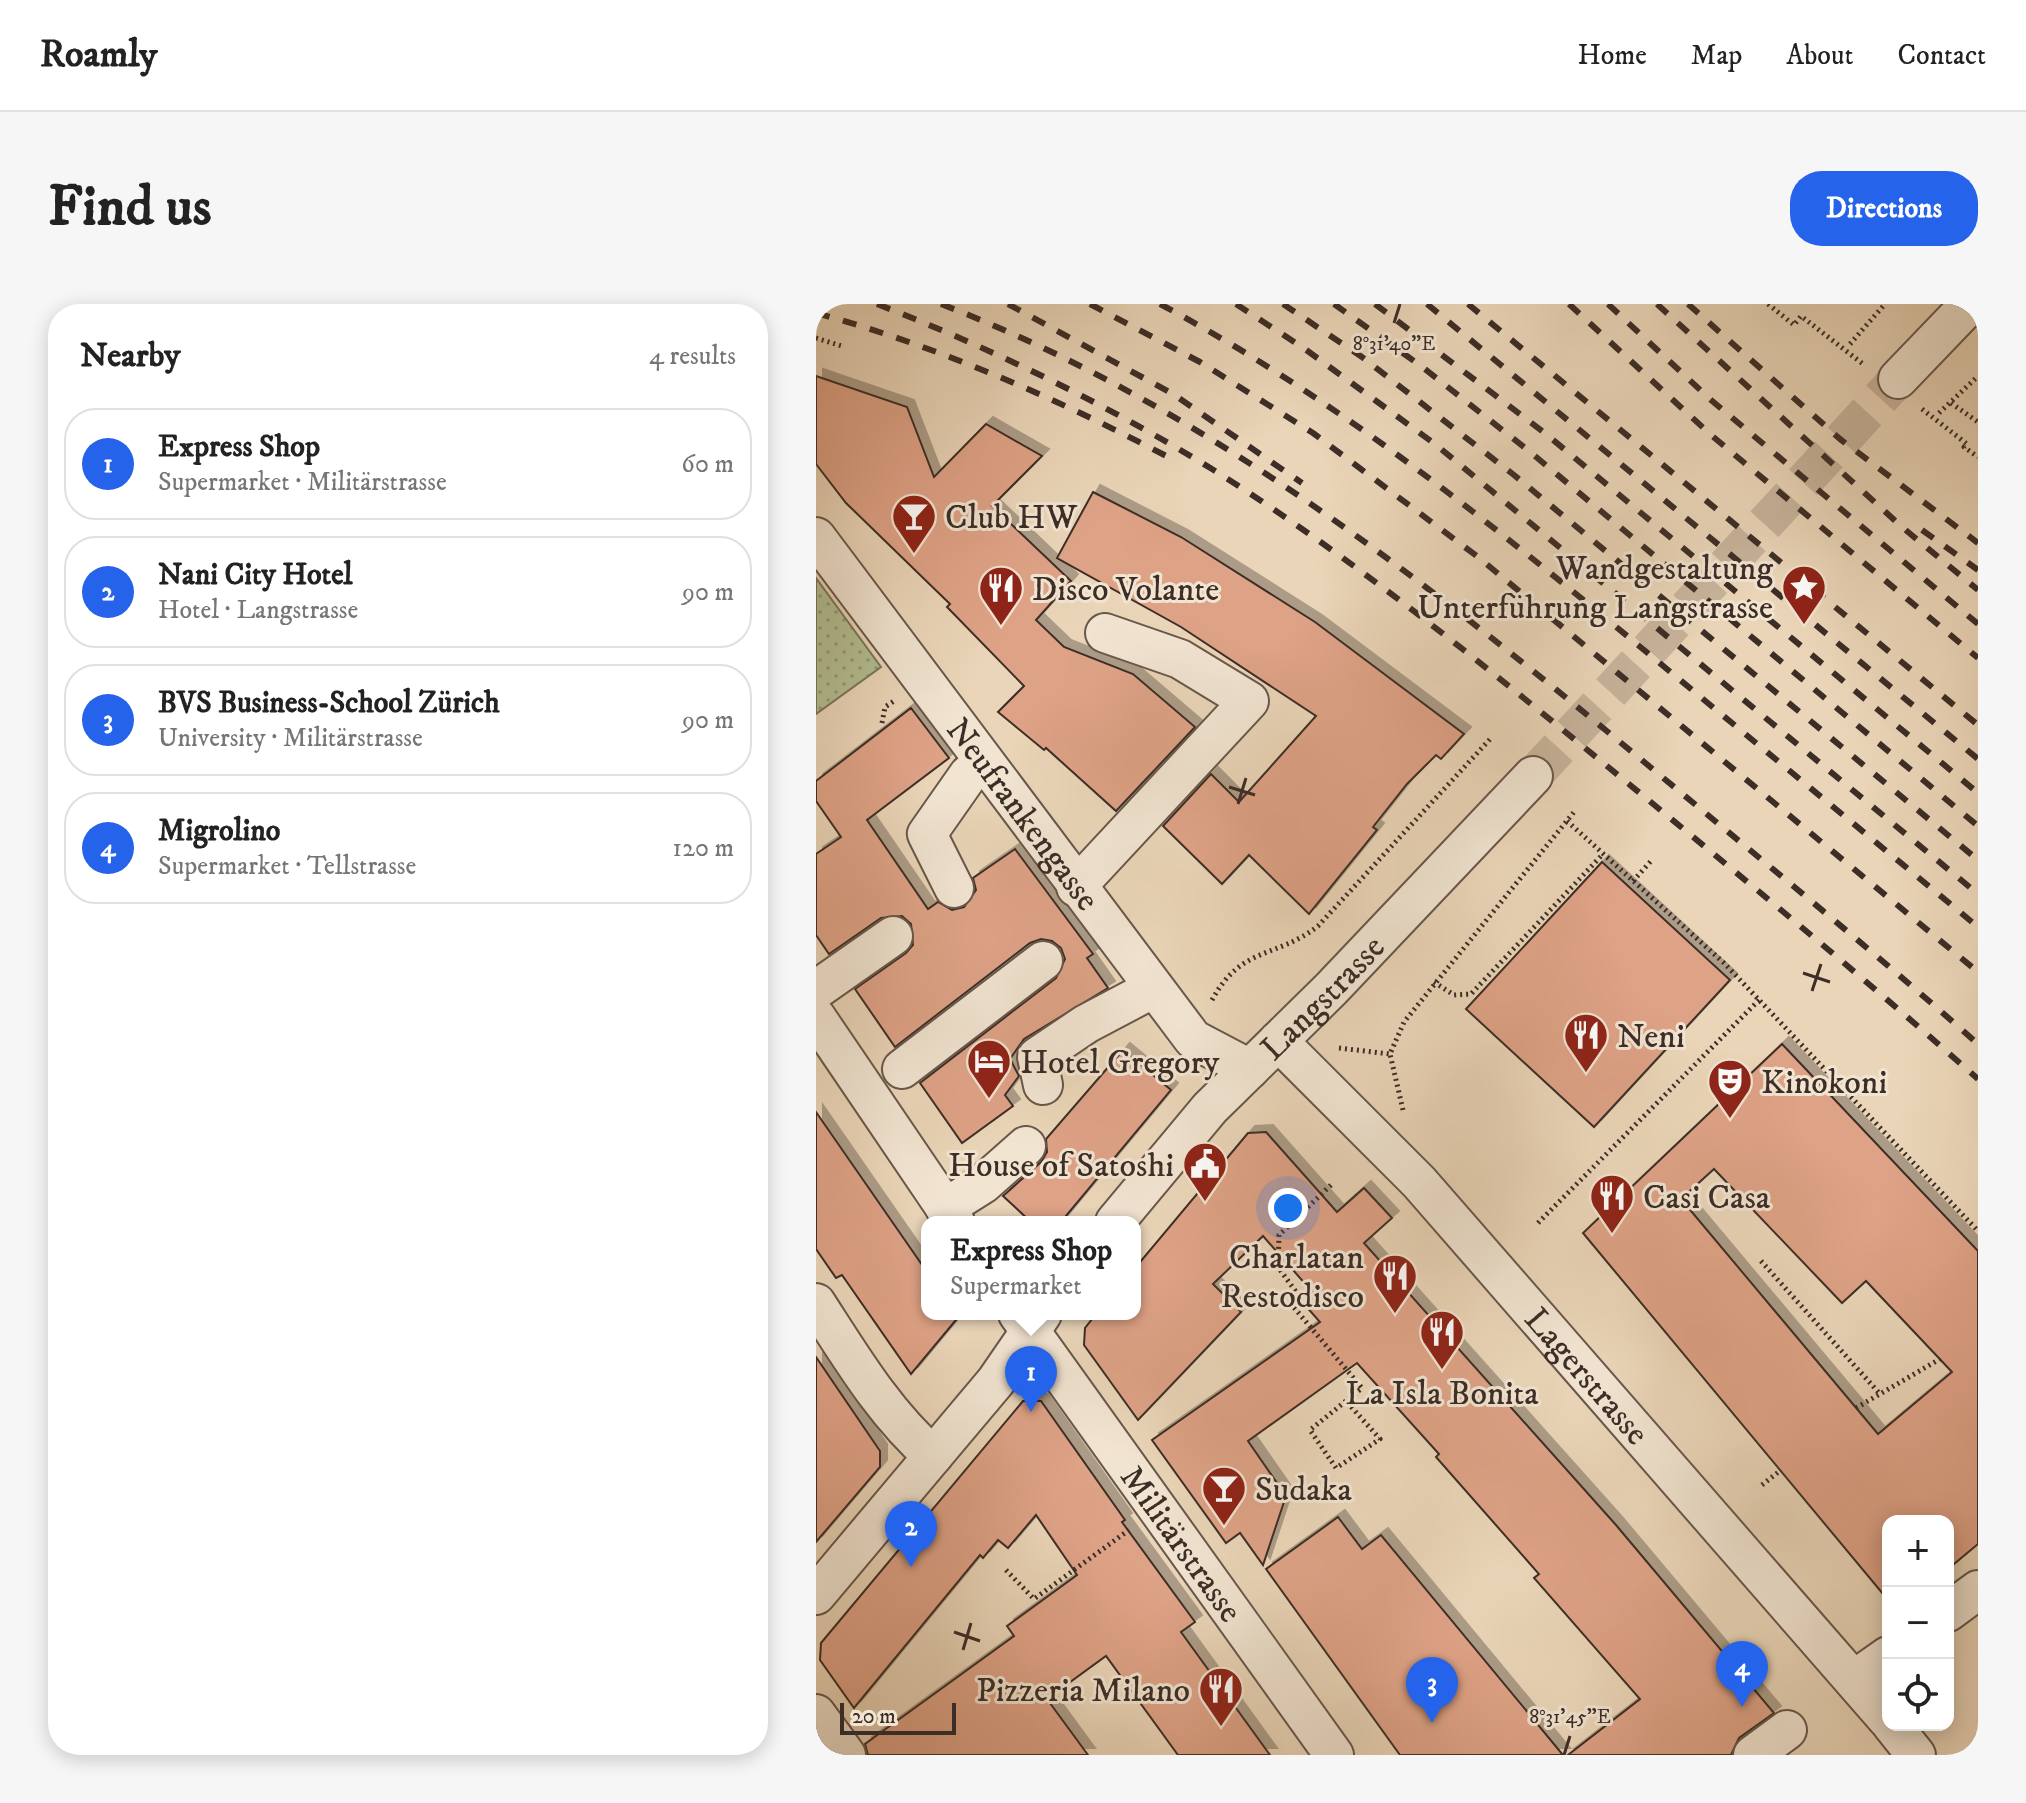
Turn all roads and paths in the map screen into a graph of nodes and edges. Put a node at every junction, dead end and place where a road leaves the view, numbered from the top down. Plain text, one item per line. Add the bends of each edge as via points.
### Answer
1 (1885, 304) edge
2 (1970, 304) edge
3 (816, 338) edge
4 (1850, 344) dead end
5 (842, 346) dead end
6 (1978, 376) edge
7 (1898, 379) tunnel mouth
8 (1951, 403) junction
9 (1939, 413) dead end
10 (1978, 422) edge
11 (1964, 447) dead end
12 (1978, 457) edge
13 (819, 547) edge
14 (1105, 633) dead end
15 (1492, 737) dead end
16 (987, 766) junction
17 (1533, 776) tunnel mouth
18 (1574, 812) dead end
19 (1567, 821) junction
20 (1603, 854) junction
21 (1651, 861) dead end
22 (1633, 881) junction
23 (1076, 887) junction
24 (954, 888) dead end
25 (893, 936) dead end
26 (1043, 961) dead end
27 (1434, 982) junction
28 (1154, 988) junction
29 (816, 990) edge
30 (1759, 1000) junction
31 (1208, 1010) dead end
32 (816, 1017) edge
33 (1278, 1041) junction
34 (1390, 1054) dead end
35 (902, 1069) dead end
36 (1250, 1069) junction
37 (1043, 1085) dead end
38 (1026, 1146) dead end
39 (1331, 1185) dead end
40 (950, 1215) edge
41 (1120, 1216) edge
42 (1538, 1223) dead end
43 (1978, 1231) edge
44 (1761, 1261) dead end
45 (816, 1303) edge
46 (1030, 1320) edge
47 (1940, 1359) dead end
48 (1880, 1394) junction
49 (1346, 1401) junction
50 (1856, 1408) dead end
51 (933, 1456) junction
52 (1781, 1470) dead end
53 (1762, 1485) dead end
54 (1136, 1525) dead end
55 (1006, 1570) dead end
56 (1978, 1590) edge
57 (816, 1595) edge
58 (1954, 1608) edge
59 (1884, 1659) edge
60 (1854, 1680) junction
61 (1882, 1713) edge
62 (816, 1714) edge
63 (1787, 1730) dead end
64 (1897, 1731) edge
65 (846, 1755) edge
66 (1334, 1755) edge
67 (1753, 1755) edge
68 (1916, 1755) edge

1 - 4 path
2 - 7 street
3 - 5 path
6 - 8 path
8 - 9 path
8 - 10 path
11 - 12 path
13 - 16 street, Neufrankengasse
14 - 23 street via 1180,659 1249,701
15 - 31 path via 1318,926 1296,943 1255,954 1236,967
16 - 23 street, Neufrankengasse
16 - 24 street via 969,774 927,834
17 - 33 street, Langstrasse
18 - 19 path
19 - 20 path
19 - 27 path
20 - 22 path
20 - 27 path via 1471,994 1454,995
21 - 22 path
22 - 30 path
23 - 28 street, Neufrankengasse
25 - 29 street
26 - 35 street
27 - 34 path via 1404,1022
28 - 36 street, Neufrankengasse via 1193,1039
28 - 37 street via 1037,1057
30 - 42 path
30 - 43 path
32 - 40 street
33 - 36 street, Langstrasse
33 - 60 street, Lagerstrasse via 1419,1182
36 - 41 street, Langstrasse via 1210,1108
38 - 40 street
39 - 49 path via 1279,1235 1278,1267 1299,1296 1291,1304 1362,1388
44 - 48 path
45 - 51 street via 875,1392
46 - 51 street via 996,1381
46 - 66 street, Militärstrasse
47 - 48 path
48 - 50 path
49 - 49 path via 1310,1430 1336,1468 1380,1439
51 - 57 street
52 - 53 path
54 - 55 path via 1034,1599
56 - 58 street
59 - 60 street
60 - 61 street, Lagerstrasse
62 - 65 street
63 - 67 street
64 - 68 street

